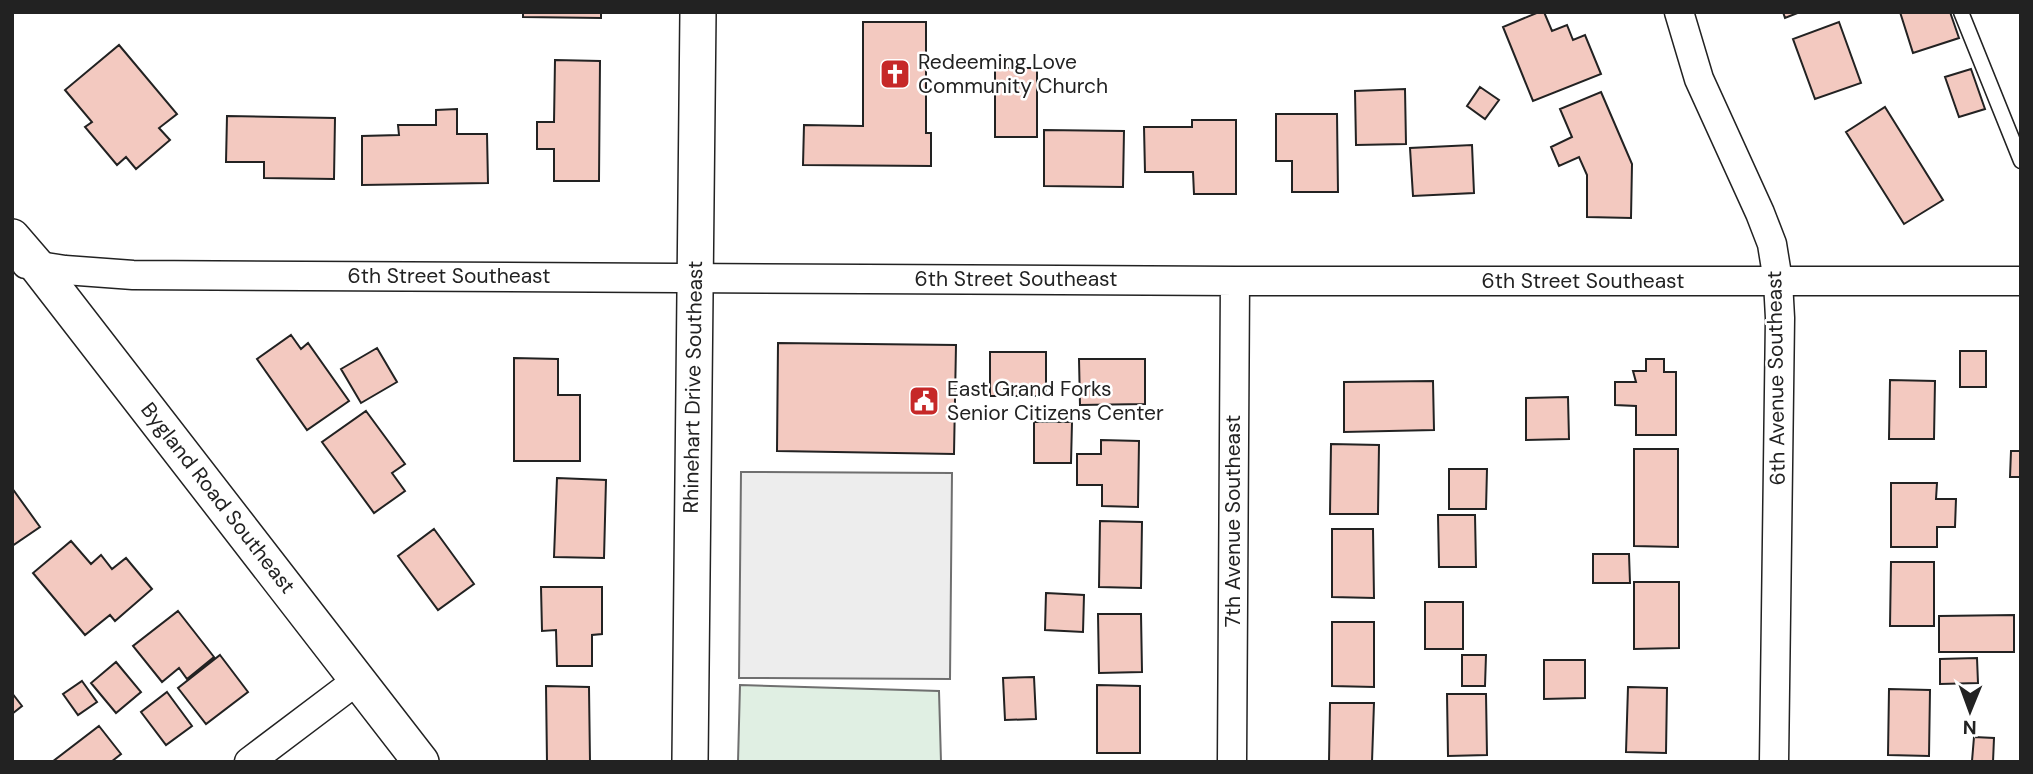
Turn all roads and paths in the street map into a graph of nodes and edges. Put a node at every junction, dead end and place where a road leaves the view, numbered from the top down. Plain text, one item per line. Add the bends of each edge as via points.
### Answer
1 (698, 12) edge
2 (1679, 12) edge
3 (1961, 12) edge
4 (2021, 161) edge
5 (12, 237) edge
6 (25, 264) edge
7 (694, 277) junction
8 (1234, 281) junction
9 (1778, 281) junction
10 (2021, 281) edge
11 (359, 679) junction
12 (249, 762) edge
13 (421, 762) edge
14 (690, 762) edge
15 (1231, 762) edge
16 (1774, 762) edge

1 - 7 street, Rhinehart Drive Southeast
2 - 9 street, 6th Avenue Southeast via 1699,79 1772,244
3 - 4 lane
5 - 6 street, Bygland Road Southeast
6 - 7 street, 6th Street Southeast via 133,275
6 - 11 street, Bygland Road Southeast
7 - 8 street, 6th Street Southeast
7 - 14 street, Rhinehart Drive Southeast
8 - 9 street, 6th Street Southeast
8 - 15 street, 7th Avenue Southeast
9 - 10 street, 6th Street Southeast
9 - 16 street, 6th Avenue Southeast
11 - 12 street
11 - 13 street, Bygland Road Southeast

